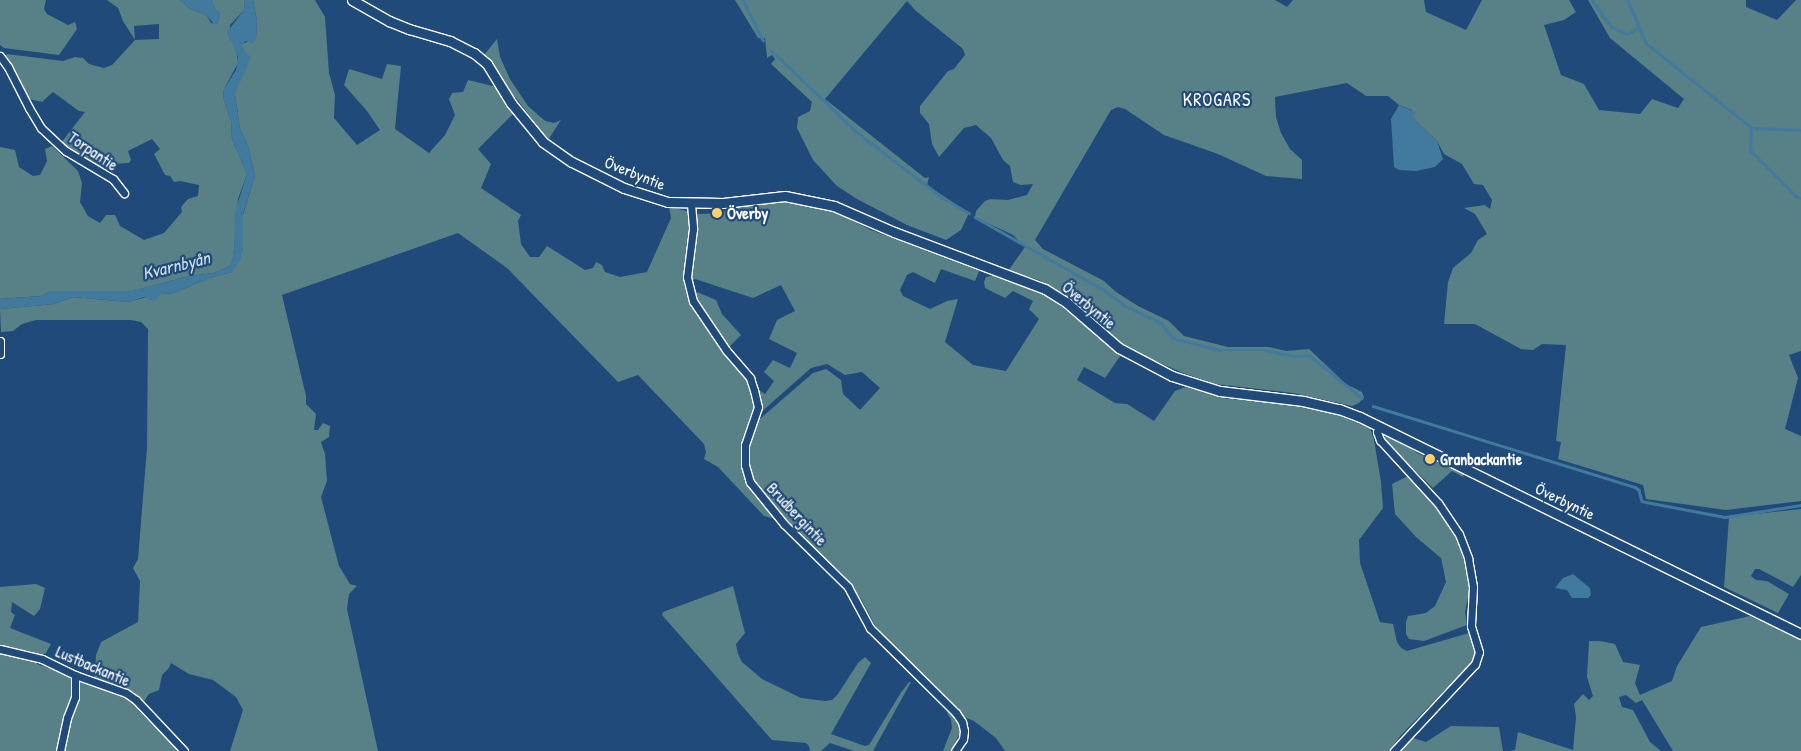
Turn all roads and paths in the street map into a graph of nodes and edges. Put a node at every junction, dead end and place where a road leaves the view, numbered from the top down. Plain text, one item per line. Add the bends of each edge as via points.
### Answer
1 (352, 0) edge
2 (0, 56) edge
3 (124, 192) dead end
4 (691, 204) junction
5 (0, 341) edge
6 (0, 354) edge
7 (1379, 426) junction
8 (1801, 634) edge
9 (0, 649) edge
10 (75, 675) junction
11 (60, 751) edge
12 (184, 751) edge
13 (955, 751) edge
14 (1394, 751) edge

1 - 4 street, Överbyntie via 389,21 450,40 474,53 487,64 534,133 572,162 641,195
2 - 3 street, Torpantie via 41,128 66,151 113,180
4 - 7 street, Överbyntie via 785,196 834,206 1045,289 1066,302 1119,348 1172,376 1220,391 1303,401 1339,409
4 - 13 street, Brudbergintie via 693,229 687,277 693,301 726,350 750,378 758,407 745,445 745,465 750,482 784,524 848,587 870,628 956,713 964,731
5 - 6 street
7 - 8 street, Överbyntie
7 - 14 street via 1380,440 1438,503 1459,534 1468,558 1473,587 1471,626 1479,652 1475,664
9 - 10 street, Lustbackantie via 42,659
10 - 11 street via 75,697
10 - 12 street, Lustbackantie via 126,693

